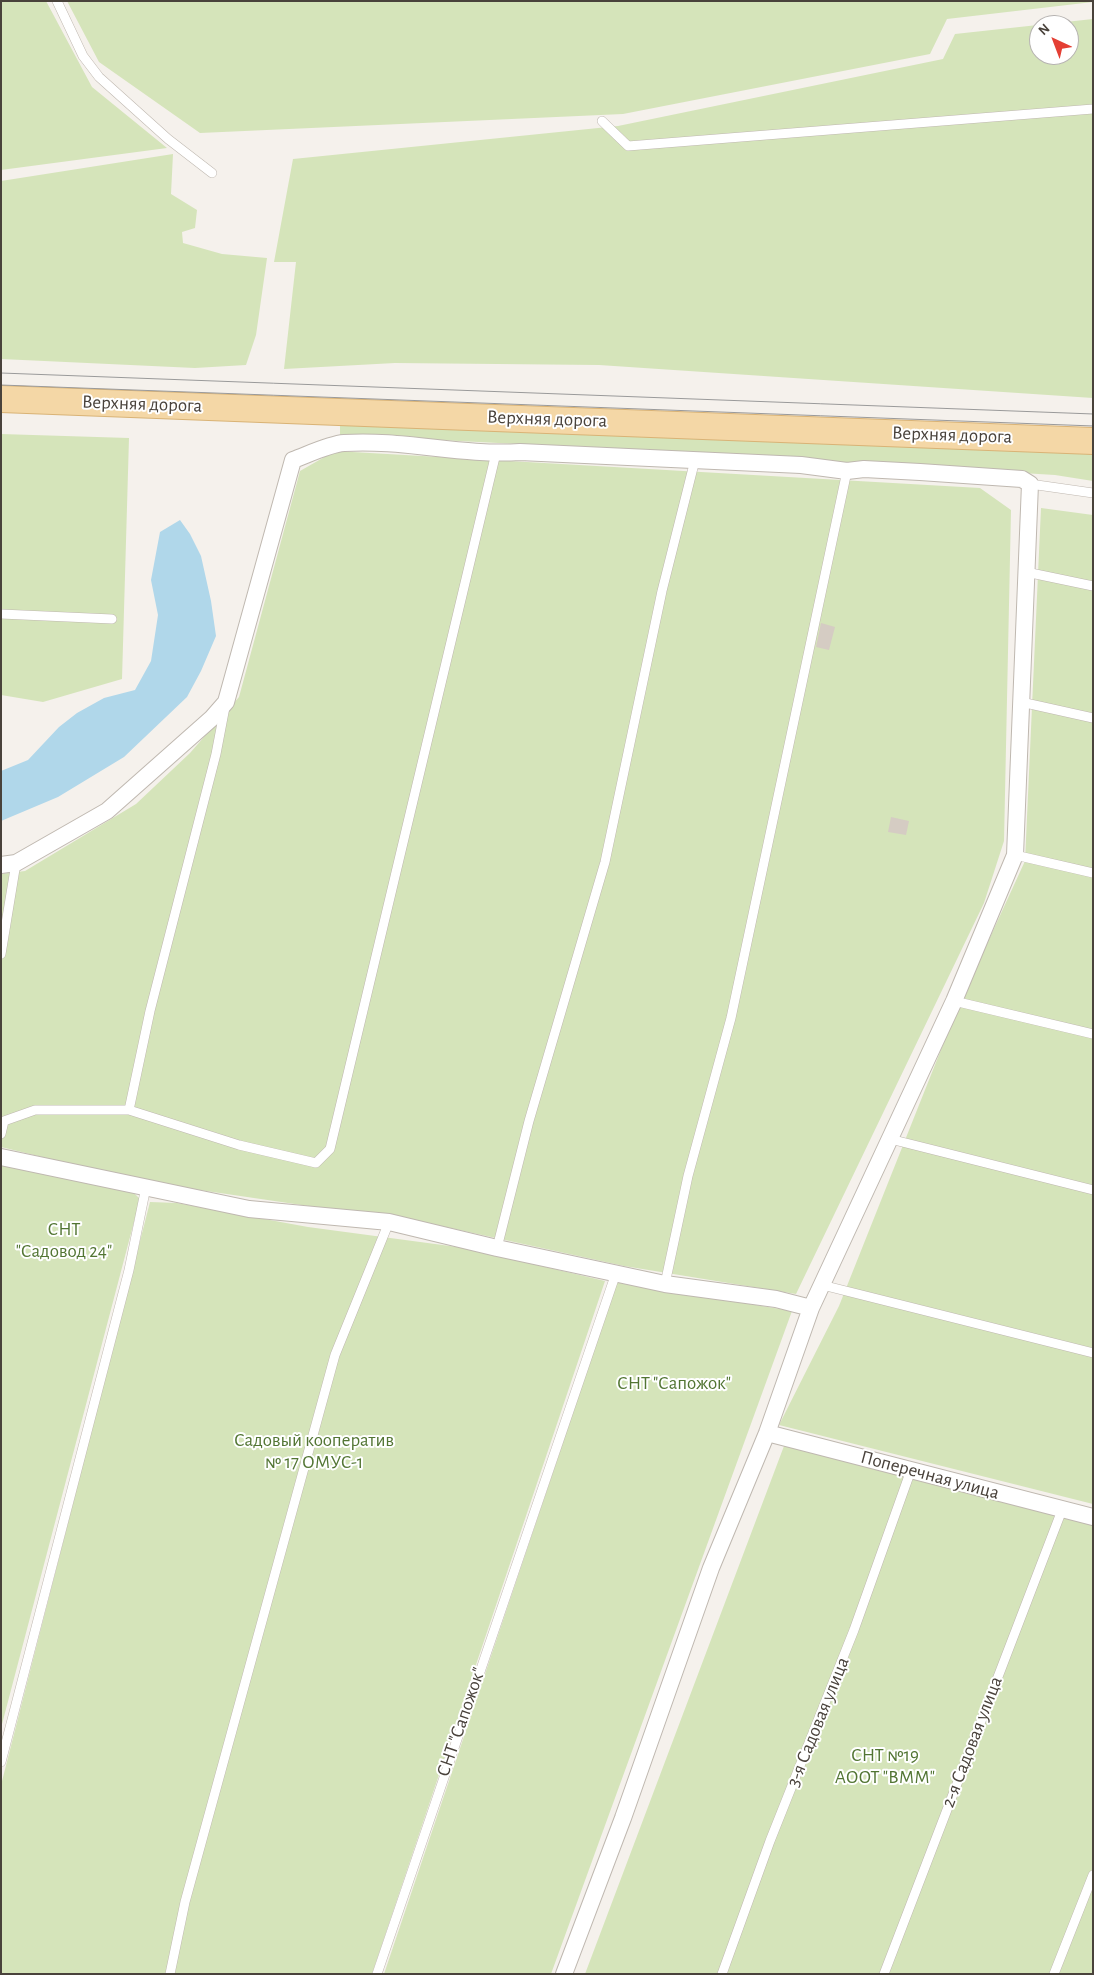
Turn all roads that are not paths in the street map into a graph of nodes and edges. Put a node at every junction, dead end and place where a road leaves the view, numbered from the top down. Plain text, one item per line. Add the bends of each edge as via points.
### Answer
1 (57, 1) edge
2 (1093, 109) edge
3 (602, 121) dead end
4 (212, 174) dead end
5 (1, 399) edge
6 (1093, 441) edge
7 (496, 453) junction
8 (695, 460) junction
9 (847, 471) junction
10 (1030, 484) junction
11 (1093, 494) edge
12 (1026, 572) junction
13 (1093, 586) edge
14 (1, 614) edge
15 (112, 619) dead end
16 (226, 702) junction
17 (1021, 702) junction
18 (1093, 718) edge
19 (1015, 855) junction
20 (9, 864) edge
21 (1093, 873) edge
22 (1, 954) edge
23 (954, 1001) junction
24 (1093, 1034) edge
25 (129, 1110) junction
26 (3, 1119) edge
27 (1, 1134) edge
28 (890, 1139) junction
29 (1, 1158) edge
30 (146, 1187) junction
31 (1093, 1190) edge
32 (389, 1222) junction
33 (497, 1248) junction
34 (616, 1273) junction
35 (665, 1284) junction
36 (822, 1285) junction
37 (811, 1308) junction
38 (1093, 1352) edge
39 (767, 1433) junction
40 (911, 1470) junction
41 (1062, 1510) junction
42 (1093, 1517) edge
43 (1, 1762) edge
44 (1093, 1875) edge
45 (170, 1974) edge
46 (376, 1974) edge
47 (564, 1974) edge
48 (722, 1974) edge
49 (884, 1974) edge
50 (1054, 1974) edge

1 - 4 lane via 82,56 99,77 168,140
2 - 3 lane via 628,146
5 - 6 main road, Верхняя дорога
7 - 8 street
7 - 16 street via 342,443 293,460
7 - 25 lane via 330,1149 316,1163 239,1145
8 - 9 street
8 - 33 lane via 662,592 605,862 529,1121
9 - 10 street via 864,469 1022,479
9 - 35 lane via 731,1018 688,1176
10 - 11 lane
10 - 12 street
12 - 13 lane
12 - 17 street
14 - 15 lane
16 - 20 street via 107,811
16 - 25 lane
17 - 18 lane
17 - 19 street
19 - 21 lane
19 - 23 street
20 - 22 lane
23 - 24 lane
23 - 28 street
25 - 26 lane via 35,1110
26 - 27 lane
28 - 31 lane
28 - 36 street
29 - 30 street
30 - 32 street via 249,1209
30 - 43 lane via 129,1270
32 - 33 street
32 - 45 lane via 335,1355 187,1892
33 - 34 street
34 - 35 street
34 - 46 lane, СНТ "Сапожок"
35 - 37 street via 776,1299
36 - 37 street
36 - 38 lane
37 - 39 street
39 - 40 street, Поперечная улица
39 - 47 street via 711,1568
40 - 41 street, Поперечная улица
40 - 48 lane, 3-я Садовая улица via 854,1630 770,1841
41 - 42 street, Поперечная улица
41 - 49 lane, 2-я Садовая улица
44 - 50 lane

